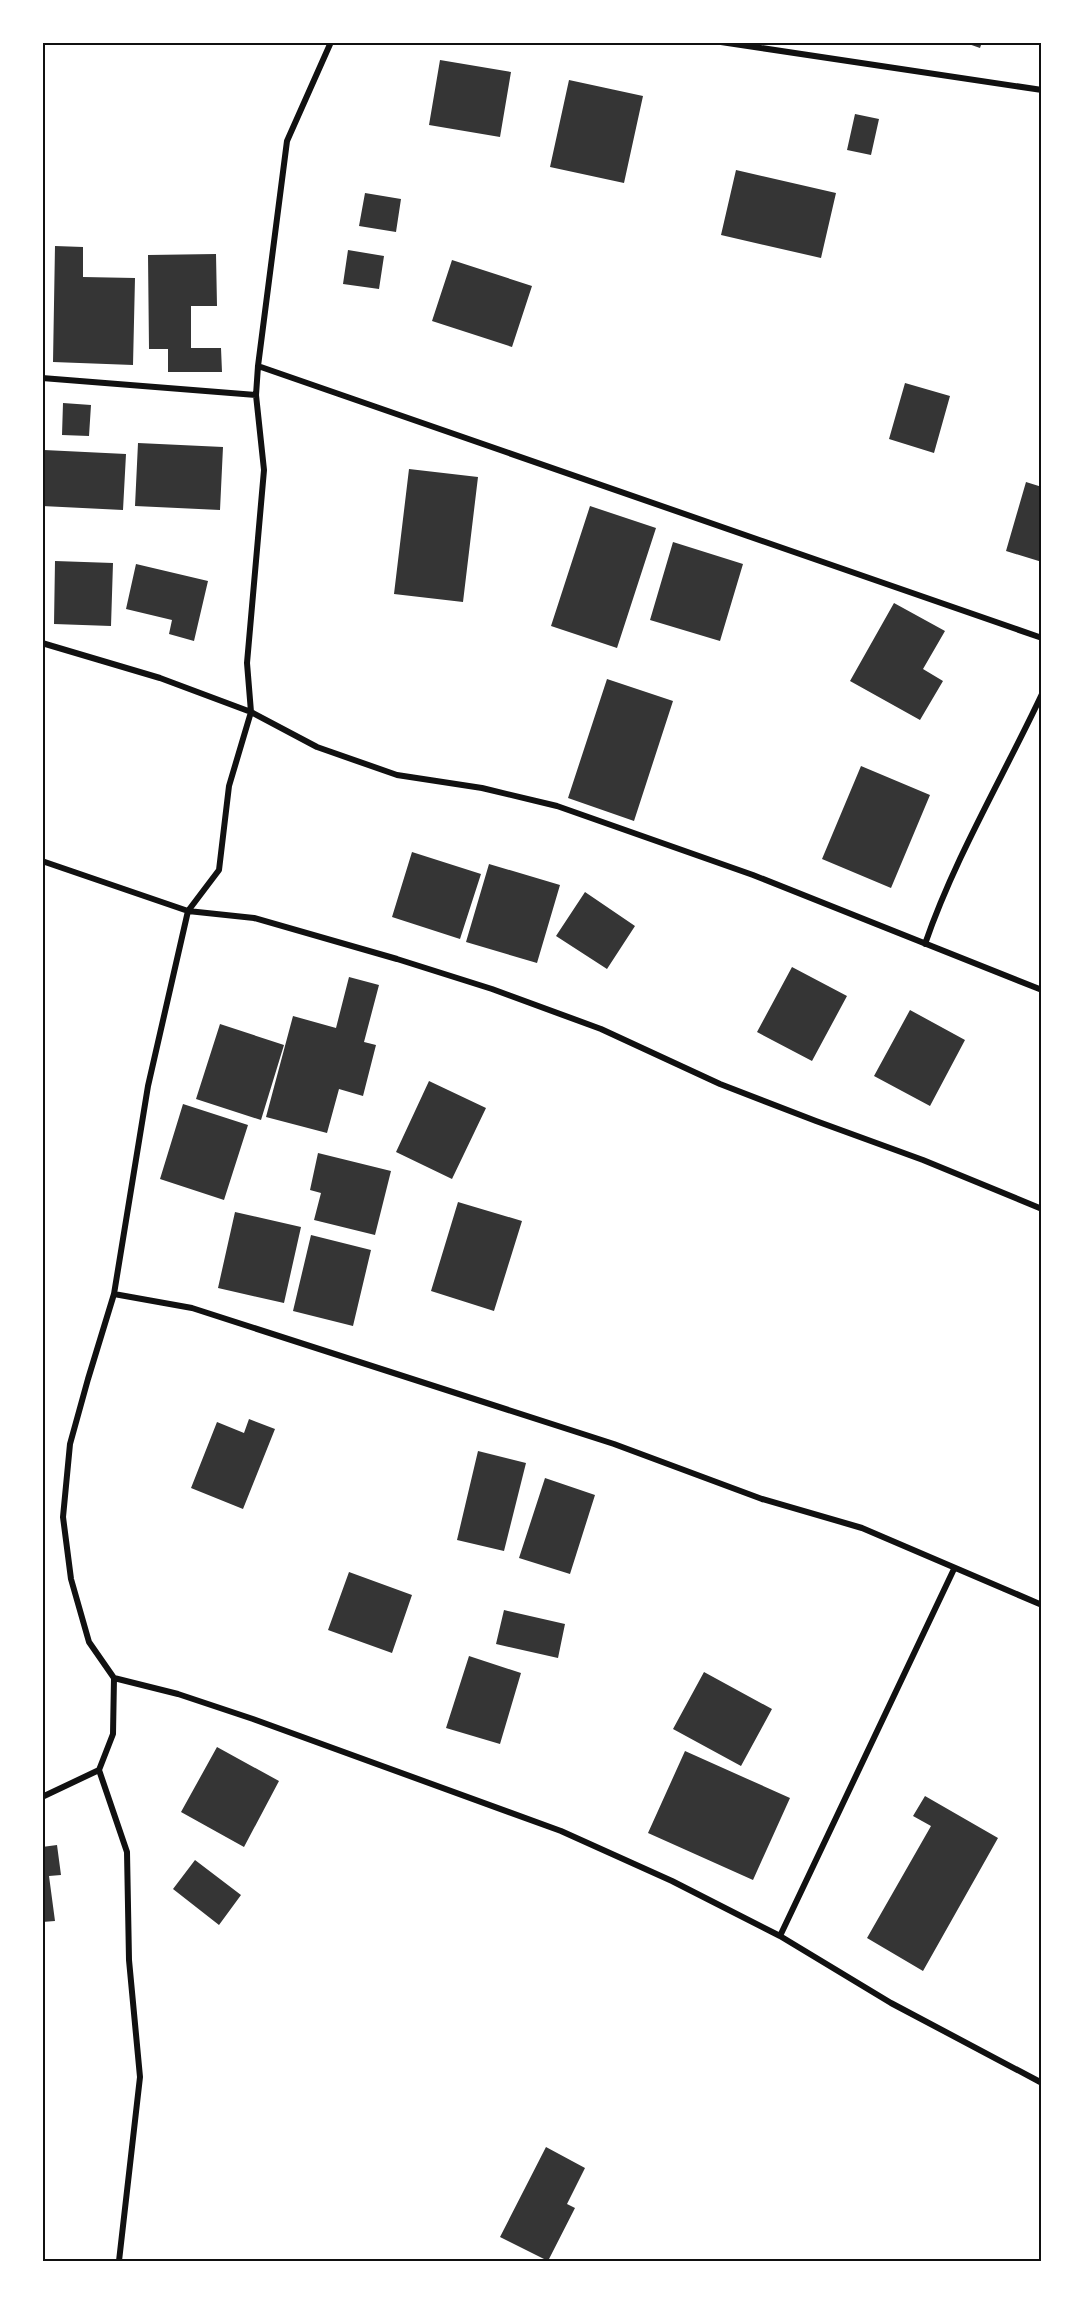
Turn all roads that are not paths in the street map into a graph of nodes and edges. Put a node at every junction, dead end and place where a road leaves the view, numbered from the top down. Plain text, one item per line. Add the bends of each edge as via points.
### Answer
1 (331, 42) edge
2 (721, 42) edge
3 (1042, 90) edge
4 (258, 366) junction
5 (42, 378) edge
6 (256, 395) junction
7 (1042, 638) edge
8 (42, 643) edge
9 (1042, 694) edge
10 (251, 712) junction
11 (42, 861) edge
12 (188, 911) junction
13 (925, 944) junction
14 (1042, 990) edge
15 (1042, 1209) edge
16 (114, 1294) junction
17 (954, 1569) junction
18 (1042, 1605) edge
19 (114, 1678) junction
20 (99, 1770) junction
21 (42, 1797) edge
22 (780, 1936) junction
23 (1042, 2083) edge
24 (119, 2261) edge

1 - 4 street via 287,141
2 - 3 street
4 - 6 street
4 - 7 street
5 - 6 street
6 - 10 street via 264,470 246,663
8 - 10 street via 160,678
9 - 13 street via 940,900
10 - 12 street via 229,786 219,870
10 - 13 street via 317,747 397,775 557,806 753,875
11 - 12 street
12 - 15 street via 254,918 492,990 601,1029 720,1084
12 - 16 street via 148,1086
13 - 14 street
16 - 17 street via 192,1308 525,1414 762,1499 862,1528
16 - 19 street via 70,1444 63,1516 71,1579 89,1642
17 - 18 street
17 - 22 street
19 - 20 street via 113,1734
19 - 22 street via 253,1719 561,1831
20 - 21 street
20 - 24 street via 127,1852 129,1960 140,2077
22 - 23 street via 891,2003

